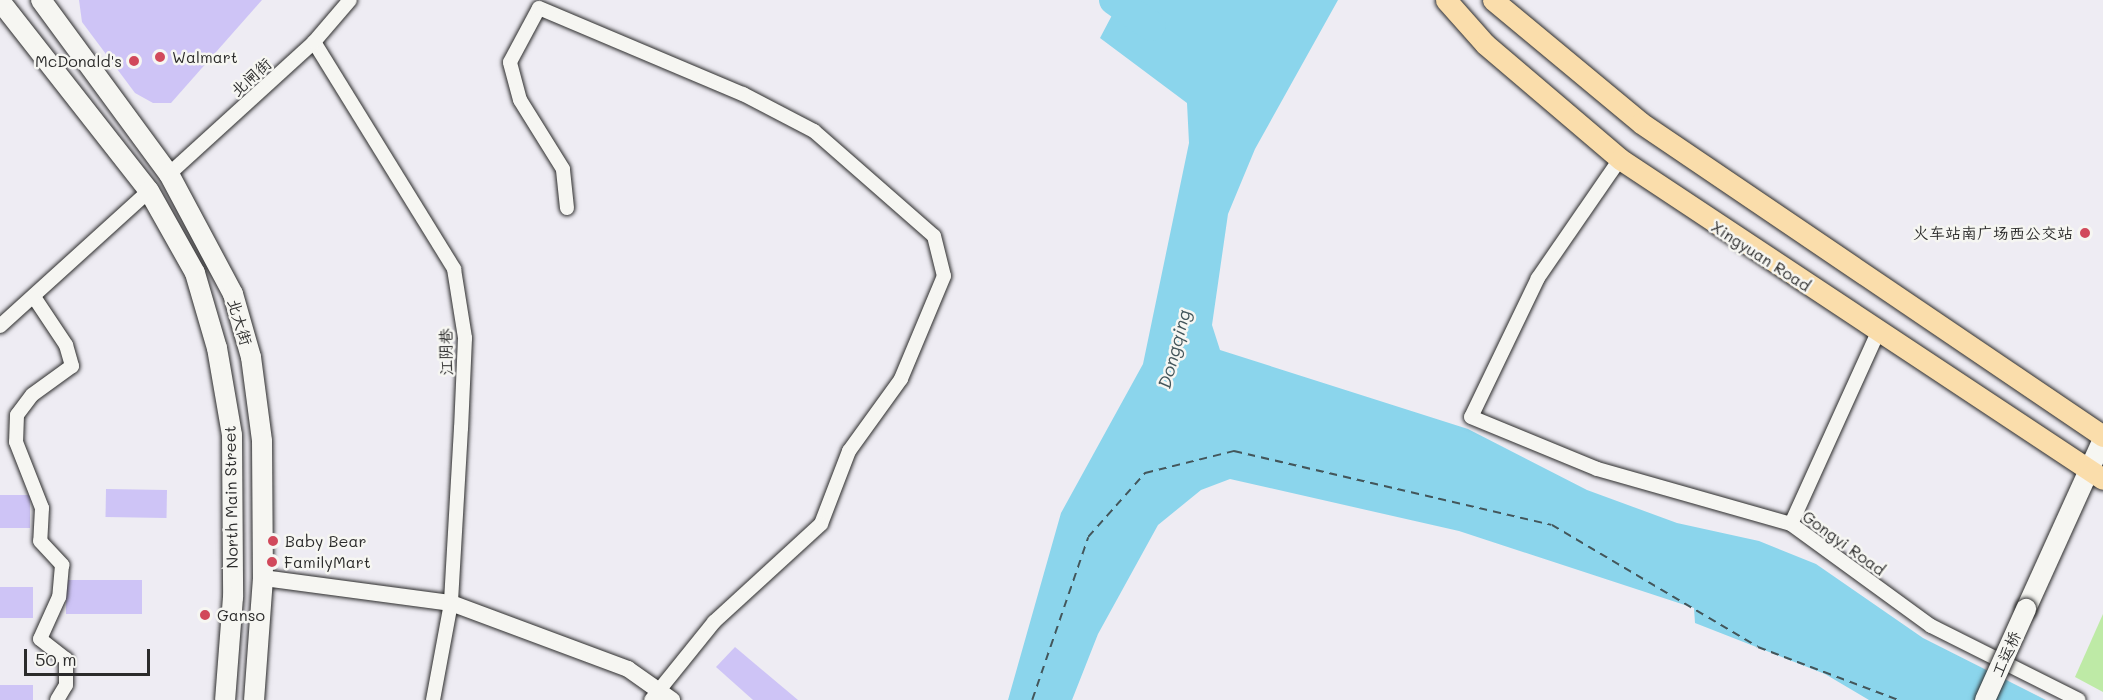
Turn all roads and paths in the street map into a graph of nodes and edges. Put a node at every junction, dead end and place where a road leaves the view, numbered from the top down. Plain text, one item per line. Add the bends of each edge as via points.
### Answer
1 (41, 0) edge
2 (350, 0) edge
3 (1446, 0) edge
4 (1493, 0) edge
5 (0, 1) edge
6 (314, 42) junction
7 (1620, 159) junction
8 (169, 174) junction
9 (149, 191) junction
10 (567, 208) dead end
11 (34, 297) junction
12 (0, 326) edge
13 (1878, 332) junction
14 (2103, 437) edge
15 (2096, 474) edge
16 (1791, 524) junction
17 (263, 578) junction
18 (451, 603) junction
19 (653, 695) edge
20 (57, 700) edge
21 (225, 700) edge
22 (254, 700) edge
23 (433, 700) edge
24 (672, 700) edge
25 (1985, 700) edge
26 (2079, 700) edge

1 - 8 main road, 北大街
2 - 6 street, 北闸街
3 - 7 main road, Xingyuan Road via 1485,44
4 - 14 main road via 1641,123
5 - 9 main road, North Main Street
6 - 8 street, 北闸街
6 - 18 street, 江阴巷 via 454,269 465,338
7 - 13 main road, Xingyuan Road
7 - 16 street, Gongyi Road via 1538,278 1471,417 1598,469
8 - 17 main road, 北大街 via 233,294 251,357 262,441
9 - 11 street
9 - 21 main road, North Main Street via 195,273 218,348 232,435 233,597
10 - 19 street via 563,169 520,100 510,62 539,8 743,94 814,131 934,236 944,276 900,379 849,451 821,524 714,622
11 - 12 street
11 - 20 street via 66,345 72,366 32,395 17,415 16,442 42,508 40,540 62,566 59,597 40,639 66,659 66,685
13 - 15 main road, Xingyuan Road
13 - 16 street
14 - 15 main road, 工运桥
15 - 25 main road, 工运桥, bridge via 2026,609
16 - 26 street, Gongyi Road via 1931,626
17 - 18 street
17 - 22 main road, 北大街
18 - 19 street via 628,669
18 - 23 street, 江阴巷
19 - 24 street

